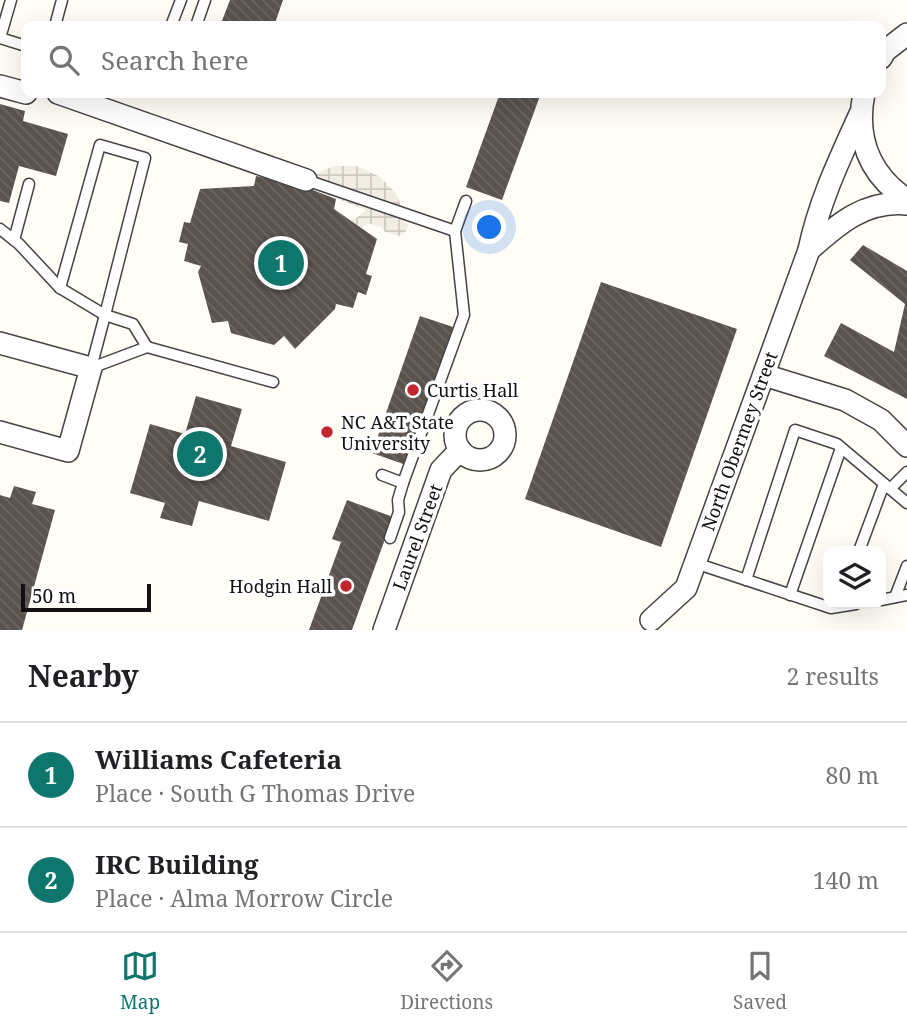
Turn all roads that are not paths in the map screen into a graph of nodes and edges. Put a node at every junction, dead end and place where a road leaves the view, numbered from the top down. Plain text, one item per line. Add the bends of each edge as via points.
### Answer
1 (11, 0) edge
2 (62, 0) edge
3 (181, 0) edge
4 (205, 0) edge
5 (56, 21) edge
6 (174, 21) edge
7 (198, 21) edge
8 (907, 34) edge
9 (21, 44) edge
10 (886, 50) edge
11 (0, 86) edge
12 (21, 92) edge
13 (72, 98) edge
14 (862, 103) edge
15 (306, 180) joint
16 (29, 184) dead end
17 (466, 201) dead end
18 (907, 202) edge
19 (0, 229) edge
20 (455, 231) junction
21 (14, 240) junction
22 (809, 250) junction
23 (60, 288) junction
24 (105, 315) junction
25 (0, 343) edge
26 (147, 347) junction
27 (91, 368) junction
28 (764, 374) junction
29 (273, 382) dead end
30 (0, 432) edge
31 (907, 446) edge
32 (841, 448) junction
33 (460, 450) dead end
34 (907, 472) edge
35 (382, 475) dead end
36 (403, 483) junction
37 (887, 487) junction
38 (907, 503) edge
39 (390, 538) dead end
40 (861, 546) edge
41 (695, 564) junction
42 (907, 566) edge
43 (746, 580) junction
44 (790, 595) junction
45 (901, 596) edge
46 (823, 605) edge
47 (651, 620) dead end
48 (384, 630) edge

1 - 9 lane via 0,38
2 - 5 lane
3 - 6 lane
4 - 7 lane
8 - 10 street
11 - 12 street
13 - 15 street
14 - 18 street via 863,142 874,167
14 - 22 street, North Obermey Street
15 - 20 lane
16 - 21 lane
17 - 20 lane
18 - 22 street, North Obermey Street via 869,208 838,223
19 - 21 lane
20 - 36 lane via 464,314
21 - 23 lane
22 - 28 street, North Obermey Street
23 - 24 lane
23 - 24 lane via 100,145 145,158
24 - 26 lane via 133,324
24 - 27 lane
25 - 27 street
26 - 27 lane
26 - 29 lane
27 - 30 street via 68,451
28 - 31 street via 845,400 881,420
28 - 41 street, North Obermey Street
32 - 37 lane
32 - 43 lane via 795,430
32 - 44 lane
33 - 48 street, Laurel Street via 441,470
34 - 37 lane
35 - 36 lane
36 - 39 lane
37 - 38 lane
37 - 40 lane
41 - 43 lane
41 - 47 street, North Obermey Street via 686,588
42 - 45 lane
43 - 44 lane
44 - 46 lane

